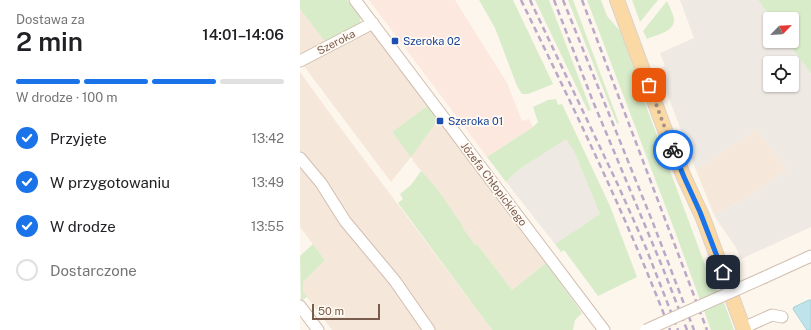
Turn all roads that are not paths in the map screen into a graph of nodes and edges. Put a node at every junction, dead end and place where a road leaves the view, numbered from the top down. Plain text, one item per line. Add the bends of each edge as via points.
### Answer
1 (355, 0) edge
2 (617, 0) edge
3 (373, 23) junction
4 (300, 61) edge
5 (300, 158) edge
6 (811, 256) edge
7 (300, 306) edge
8 (782, 317) dead end
9 (744, 329) edge
10 (318, 330) edge
11 (429, 330) edge
12 (604, 330) edge
13 (646, 330) edge

1 - 3 street, Józefa Chłopickiego
2 - 9 main road
3 - 4 street, Szeroka
3 - 12 street, Józefa Chłopickiego
5 - 11 street via 321,183 345,221 395,281
6 - 13 street, bridge
7 - 10 street
8 - 9 street via 772,315

